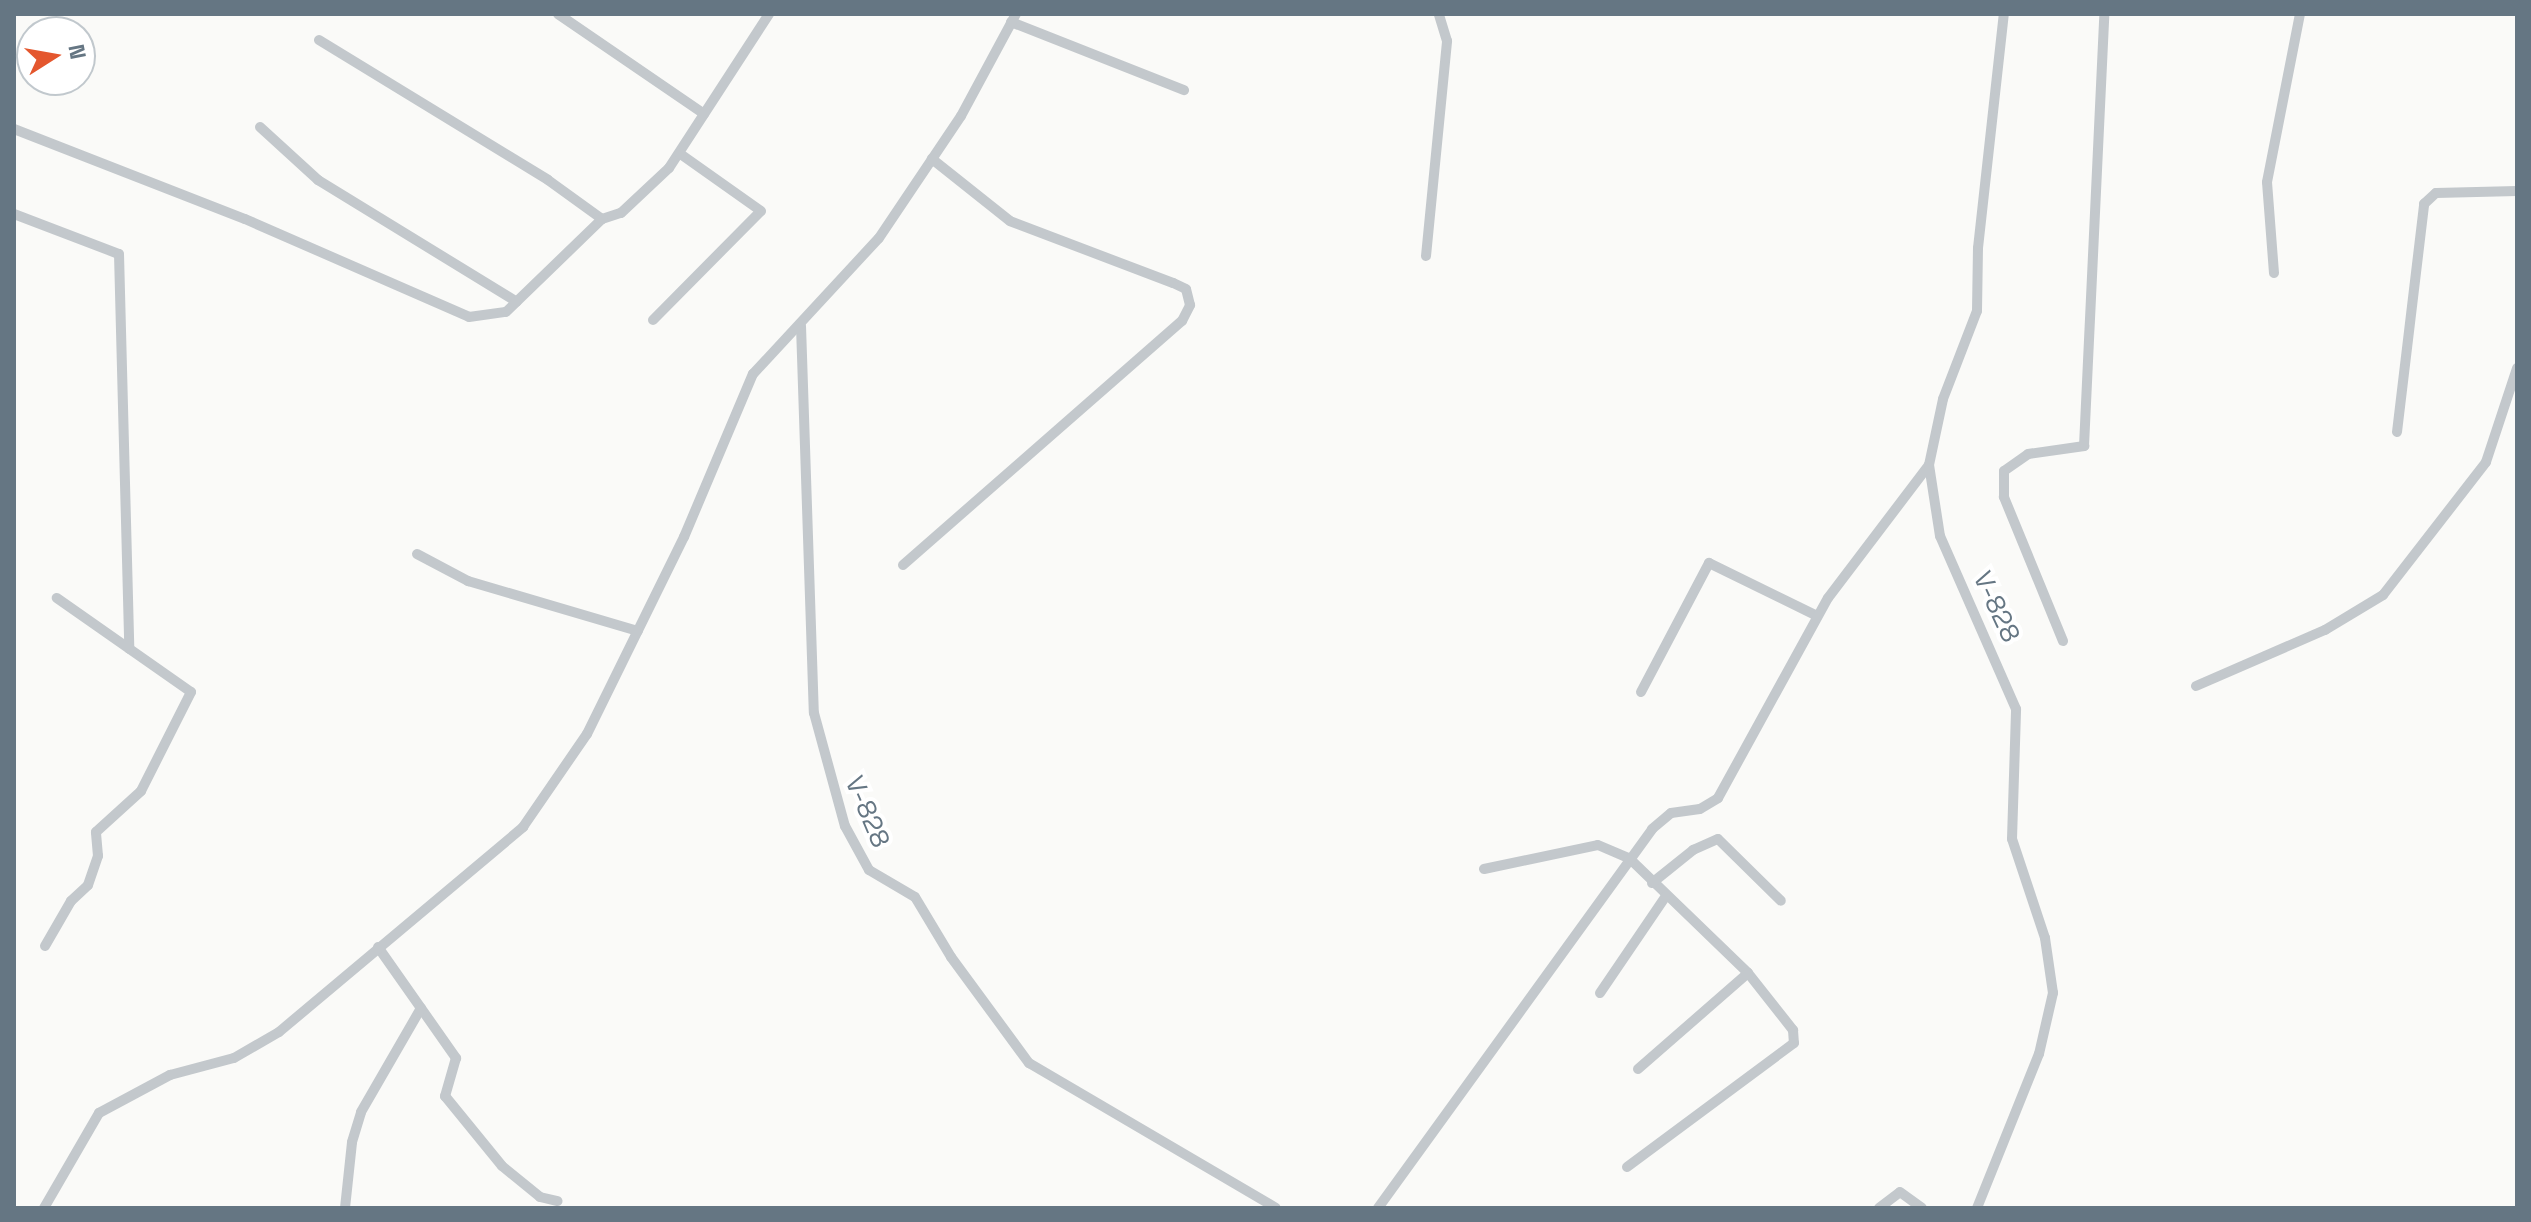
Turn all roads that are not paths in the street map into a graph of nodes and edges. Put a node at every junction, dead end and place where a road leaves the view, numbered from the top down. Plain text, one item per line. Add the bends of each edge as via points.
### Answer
1 (558, 14) edge
2 (769, 14) edge
3 (1439, 14) edge
4 (2004, 14) edge
5 (2104, 14) edge
6 (2300, 14) edge
7 (1013, 18) edge
8 (319, 40) dead end
9 (1184, 90) dead end
10 (704, 114) junction
11 (260, 127) dead end
12 (14, 129) edge
13 (679, 153) junction
14 (932, 159) junction
15 (2517, 191) edge
16 (14, 214) edge
17 (602, 219) junction
18 (1426, 256) dead end
19 (2274, 273) dead end
20 (517, 302) junction
21 (653, 320) dead end
22 (801, 326) junction
23 (2517, 368) edge
24 (2397, 432) dead end
25 (1929, 465) junction
26 (417, 554) dead end
27 (903, 565) dead end
28 (57, 598) dead end
29 (1817, 616) junction
30 (638, 631) junction
31 (2063, 641) dead end
32 (129, 649) junction
33 (2196, 686) dead end
34 (1641, 692) dead end
35 (1629, 858) junction
36 (1484, 869) dead end
37 (1652, 883) junction
38 (1666, 896) junction
39 (1781, 901) dead end
40 (45, 946) dead end
41 (378, 947) junction
42 (1748, 973) junction
43 (1600, 993) dead end
44 (421, 1008) junction
45 (1638, 1069) dead end
46 (1627, 1167) dead end
47 (558, 1201) dead end
48 (44, 1208) edge
49 (345, 1208) edge
50 (1276, 1208) edge
51 (1378, 1208) edge
52 (1879, 1208) edge
53 (1922, 1208) edge
54 (1977, 1208) edge

1 - 10 street
2 - 10 street
3 - 18 street via 1447,41
4 - 25 street, V-828 via 1978,248 1977,311 1943,399
5 - 31 street via 2084,446 2028,454 2004,471 2004,497
6 - 19 street via 2267,182
7 - 9 street
7 - 14 street
8 - 17 street via 548,180
10 - 13 street
11 - 20 street via 318,180
12 - 20 street via 245,219 469,317 506,312
13 - 17 street via 621,213
13 - 21 street via 761,211
14 - 22 street via 879,238
14 - 27 street via 1010,221 1186,289 1190,305 1182,321
15 - 24 street via 2436,193 2424,204
16 - 32 street via 119,254
17 - 20 street
22 - 30 street via 753,374
22 - 50 street, V-828 via 814,713 845,826 869,870 915,897 951,957 1029,1063
23 - 33 street via 2486,462 2383,595 2325,630
25 - 29 street via 1875,530
25 - 54 street, V-828 via 1940,536 2016,709 2012,839 2045,938 2053,993 2039,1054
26 - 30 street via 468,581
28 - 32 street
29 - 34 street via 1709,563
29 - 35 street via 1718,798 1700,809 1671,813
30 - 41 street via 587,734 523,827
32 - 40 street via 191,692 141,791 96,832 98,856 88,885 71,901
35 - 36 street via 1598,845
35 - 37 street
35 - 51 street
37 - 38 street
37 - 39 street via 1693,850 1718,839
38 - 42 street
38 - 43 street
41 - 44 street
41 - 48 street via 332,992 279,1032 234,1058 170,1075 99,1113
42 - 45 street
42 - 46 street via 1793,1030 1794,1043
44 - 47 street via 456,1058 445,1096 502,1166 540,1197
44 - 49 street via 361,1112
52 - 53 street via 1900,1192

